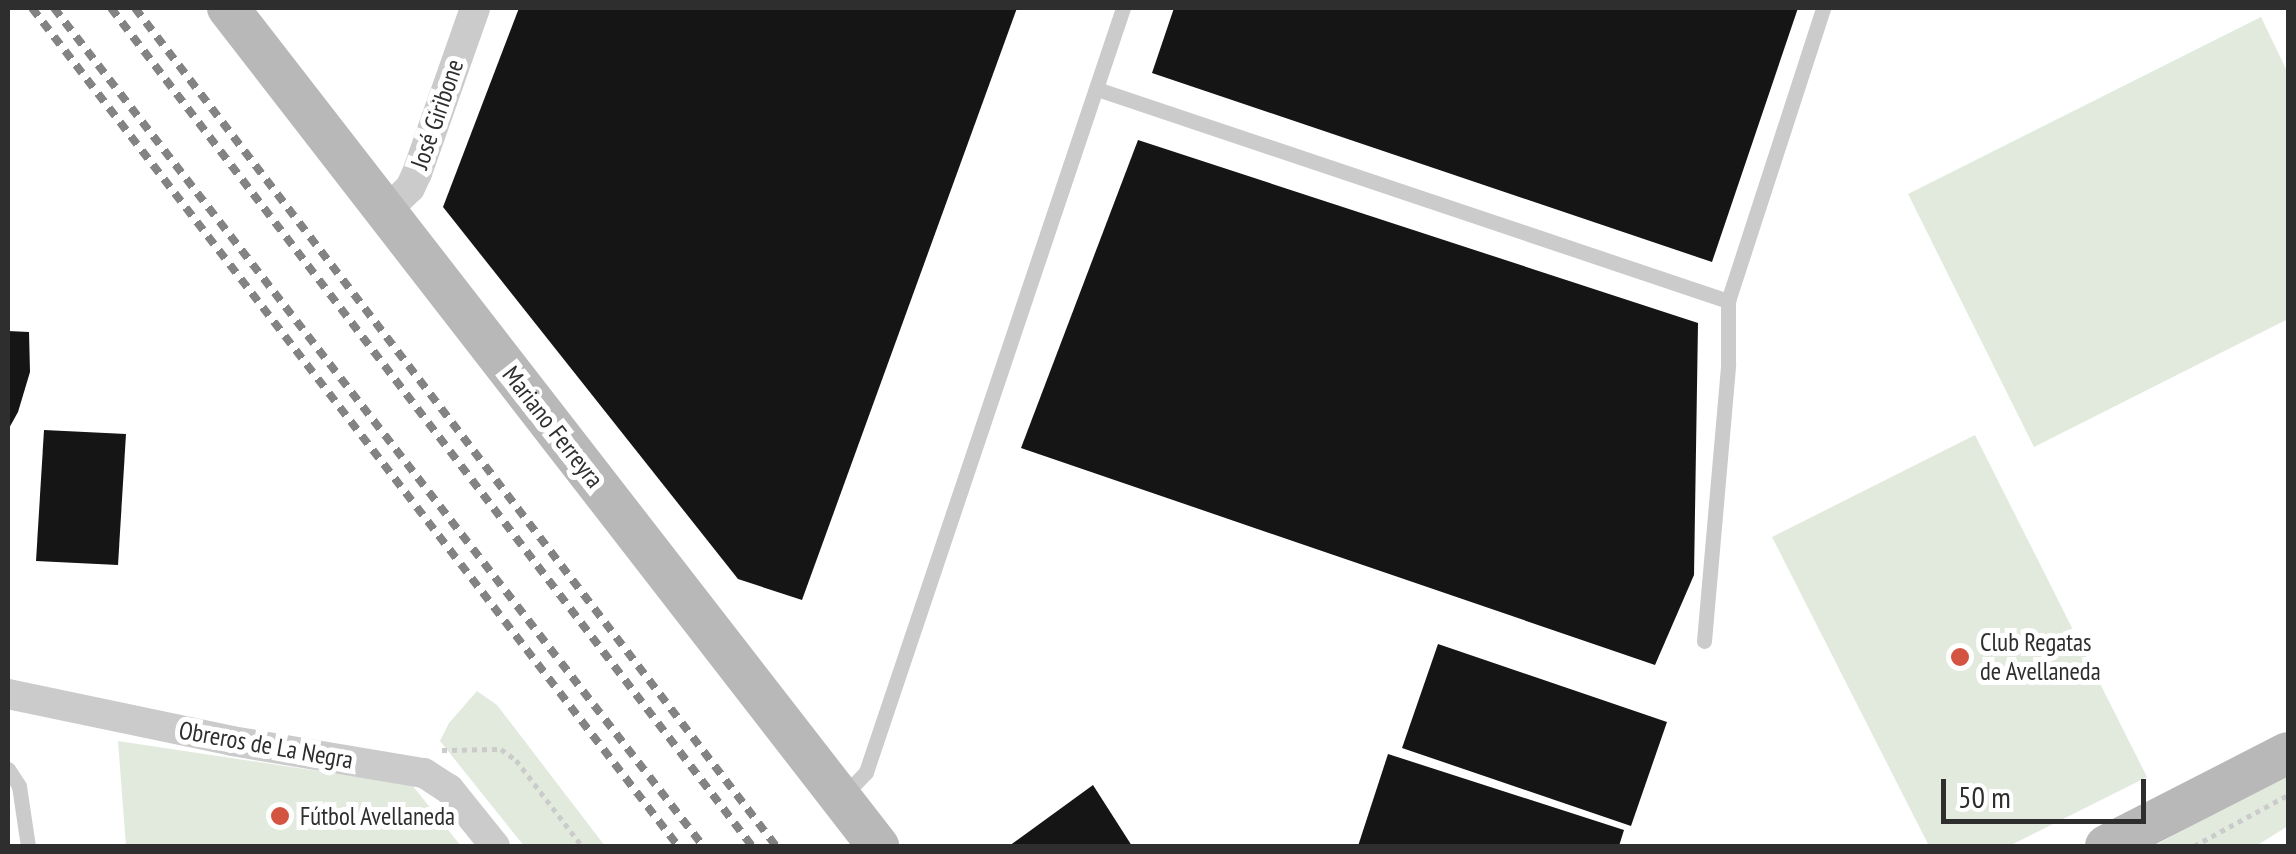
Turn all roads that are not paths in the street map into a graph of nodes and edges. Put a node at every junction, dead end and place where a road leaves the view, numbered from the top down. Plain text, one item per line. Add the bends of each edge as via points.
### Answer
1 (228, 8) edge
2 (475, 8) edge
3 (1123, 8) edge
4 (1823, 8) edge
5 (1096, 89) junction
6 (386, 211) junction
7 (1728, 302) junction
8 (1704, 641) dead end
9 (8, 694) edge
10 (2288, 753) edge
11 (8, 769) edge
12 (840, 798) junction
13 (28, 846) edge
14 (494, 846) edge
15 (878, 846) edge
16 (2106, 846) edge

1 - 6 street, Mariano Ferreyra
2 - 6 street, José Giribone via 417,174
3 - 5 lane
4 - 7 lane
5 - 7 lane
5 - 12 lane via 866,772
6 - 12 street, Mariano Ferreyra
7 - 8 lane
9 - 14 street, Obreros de La Negra via 232,742 424,773 449,789
10 - 16 street
11 - 13 lane via 19,786
12 - 15 street, Mariano Ferreyra

